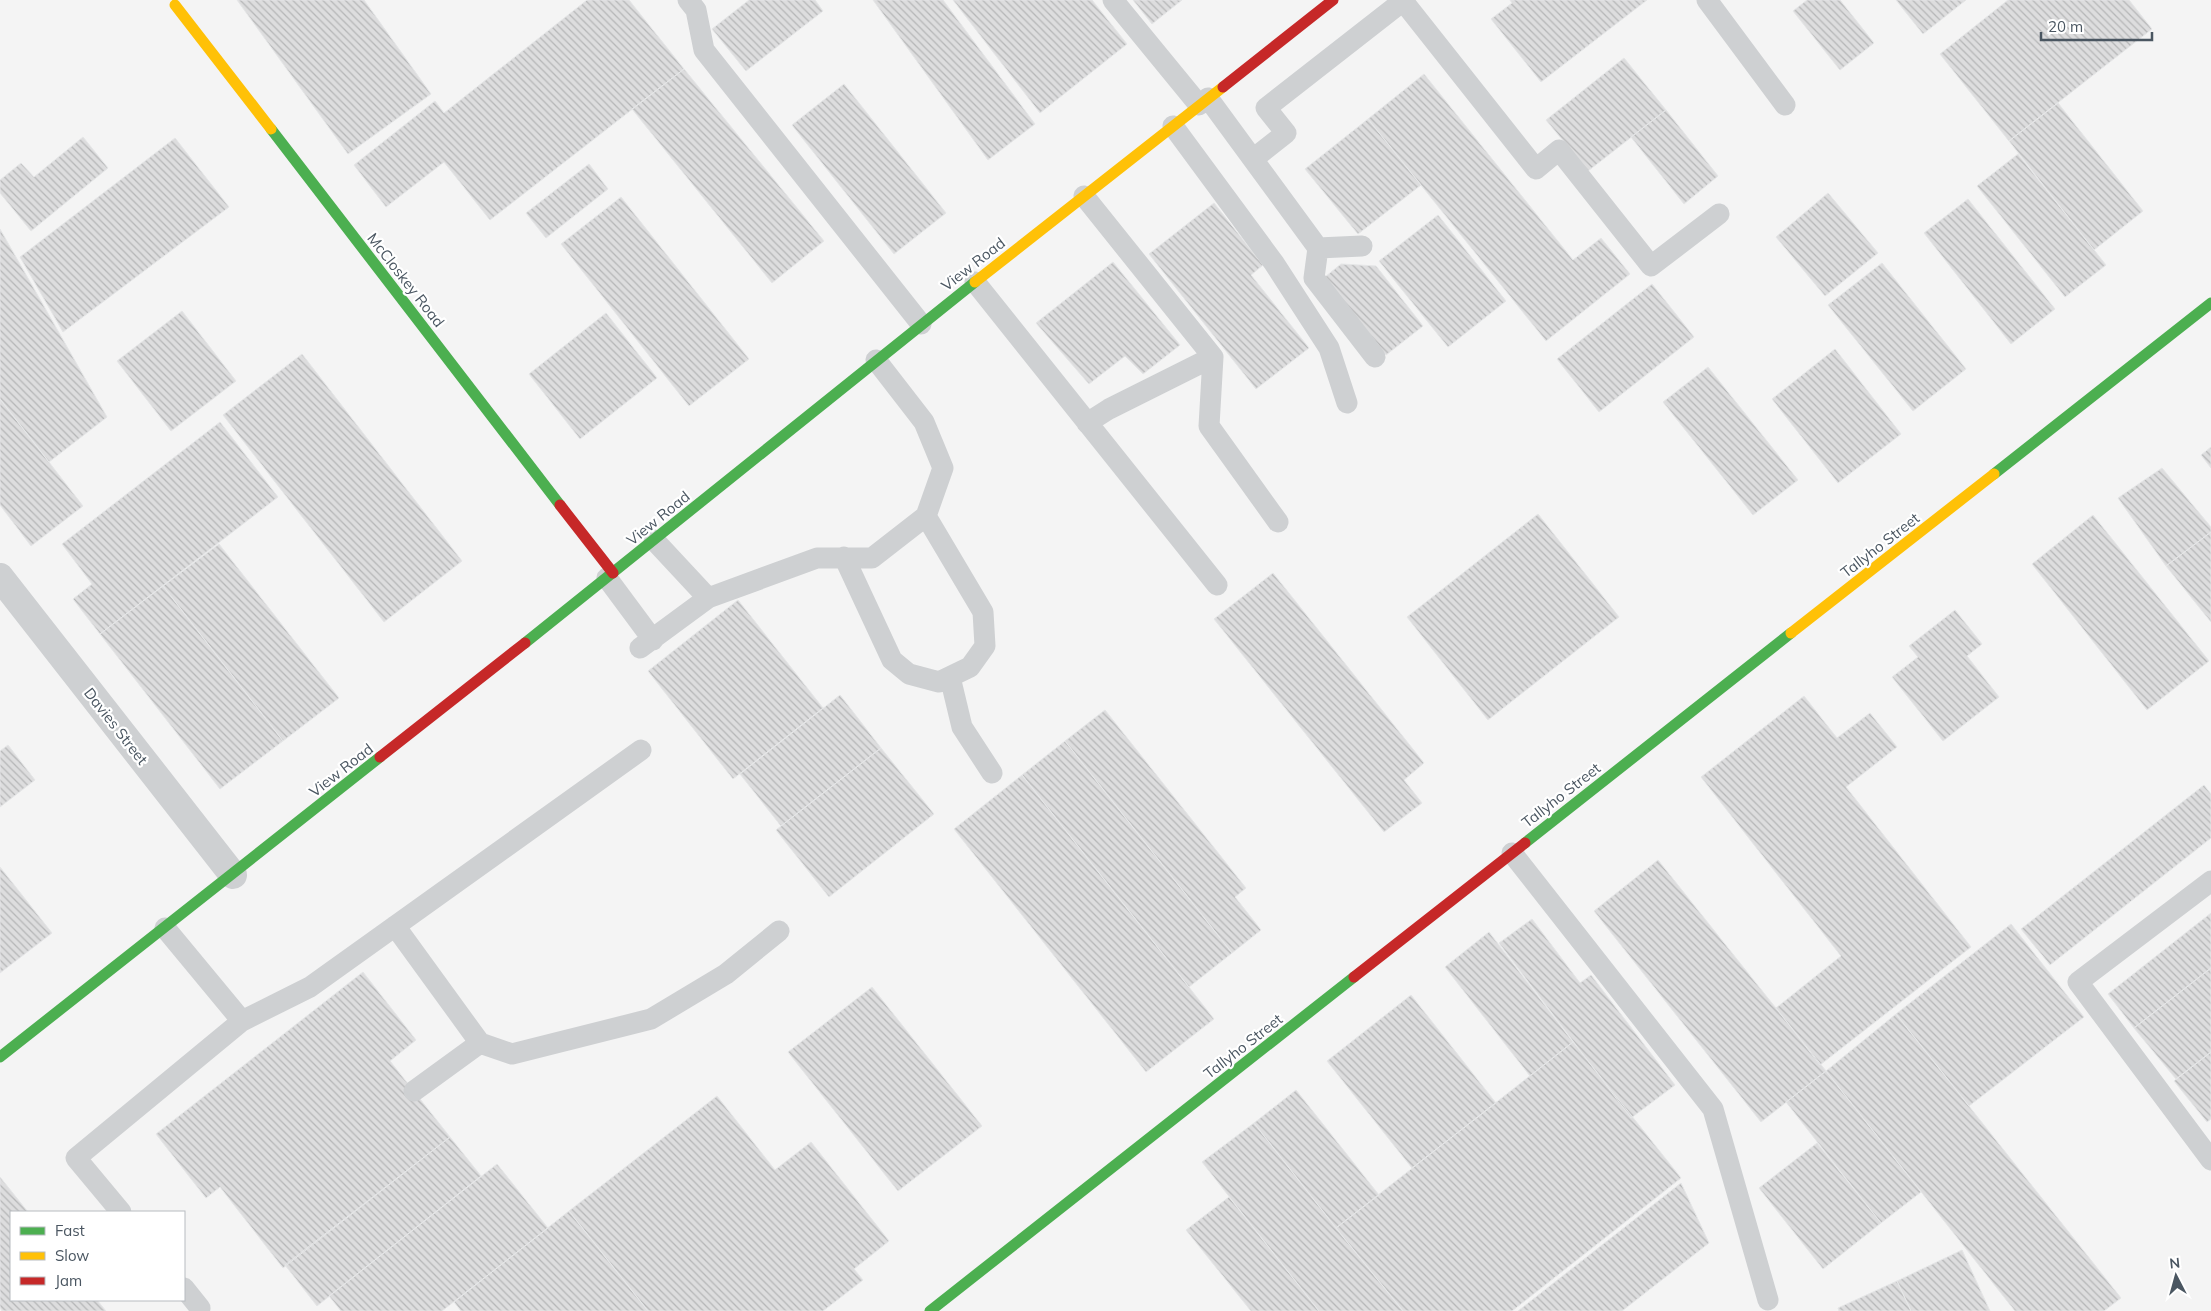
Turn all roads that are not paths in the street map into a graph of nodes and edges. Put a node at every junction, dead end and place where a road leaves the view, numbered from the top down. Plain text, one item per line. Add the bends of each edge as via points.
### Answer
1 (688, 0) edge
2 (1114, 0) edge
3 (1333, 0) edge
4 (1707, 0) edge
5 (1402, 1) edge
6 (175, 5) dead end
7 (1203, 102) junction
8 (1785, 105) dead end
9 (1173, 126) junction
10 (1253, 159) junction
11 (1084, 196) junction
12 (1719, 214) dead end
13 (1362, 246) dead end
14 (1318, 248) junction
15 (975, 282) junction
16 (2211, 303) edge
17 (921, 324) junction
18 (1212, 357) junction
19 (1375, 357) dead end
20 (876, 360) junction
21 (1346, 403) dead end
22 (1087, 423) junction
23 (926, 516) junction
24 (1278, 522) dead end
25 (654, 540) junction
26 (844, 558) junction
27 (610, 576) junction
28 (0, 577) edge
29 (1217, 585) dead end
30 (708, 598) junction
31 (950, 677) junction
32 (641, 750) dead end
33 (992, 773) dead end
34 (1512, 853) junction
35 (233, 875) junction
36 (2211, 881) edge
37 (395, 926) junction
38 (165, 928) junction
39 (779, 931) dead end
40 (242, 1021) junction
41 (480, 1044) junction
42 (0, 1057) edge
43 (414, 1092) dead end
44 (2211, 1160) edge
45 (120, 1211) edge
46 (185, 1289) edge
47 (1768, 1300) dead end
48 (200, 1308) dead end
49 (930, 1311) edge

1 - 17 lane via 696,10 704,50
2 - 7 lane
3 - 7 street, View Road
4 - 8 lane
5 - 10 lane via 1266,108 1286,133
5 - 12 lane via 1536,169 1559,150 1651,266
6 - 27 street, McCloskey Road
7 - 9 street, View Road
7 - 10 lane
9 - 11 street, View Road
9 - 21 lane via 1274,263 1328,348
10 - 14 lane
11 - 15 street, View Road
11 - 18 lane
13 - 14 lane
14 - 19 lane via 1314,278
15 - 17 street, View Road
15 - 22 lane
16 - 34 street, Tallyho Street
17 - 20 street, View Road
18 - 22 lane
18 - 24 lane via 1210,426
20 - 23 lane via 924,422 943,468
20 - 25 street, View Road
22 - 29 lane
23 - 26 lane via 872,558
23 - 31 lane via 983,612 985,646 970,667
25 - 27 street, View Road
25 - 30 lane
26 - 30 lane via 817,558
26 - 31 lane via 892,660 909,674 939,682
27 - 30 lane via 647,644
27 - 35 street, View Road
28 - 35 street, Davies Street
31 - 33 lane via 962,727
32 - 37 lane
34 - 47 lane via 1713,1109
34 - 49 street, Tallyho Street
35 - 38 street, View Road
36 - 44 lane via 2078,982
37 - 40 lane via 310,987
37 - 41 lane
38 - 40 lane
38 - 42 street, View Road
39 - 41 lane via 726,974 651,1019 512,1054
40 - 45 lane via 76,1158
41 - 43 lane
46 - 48 lane

